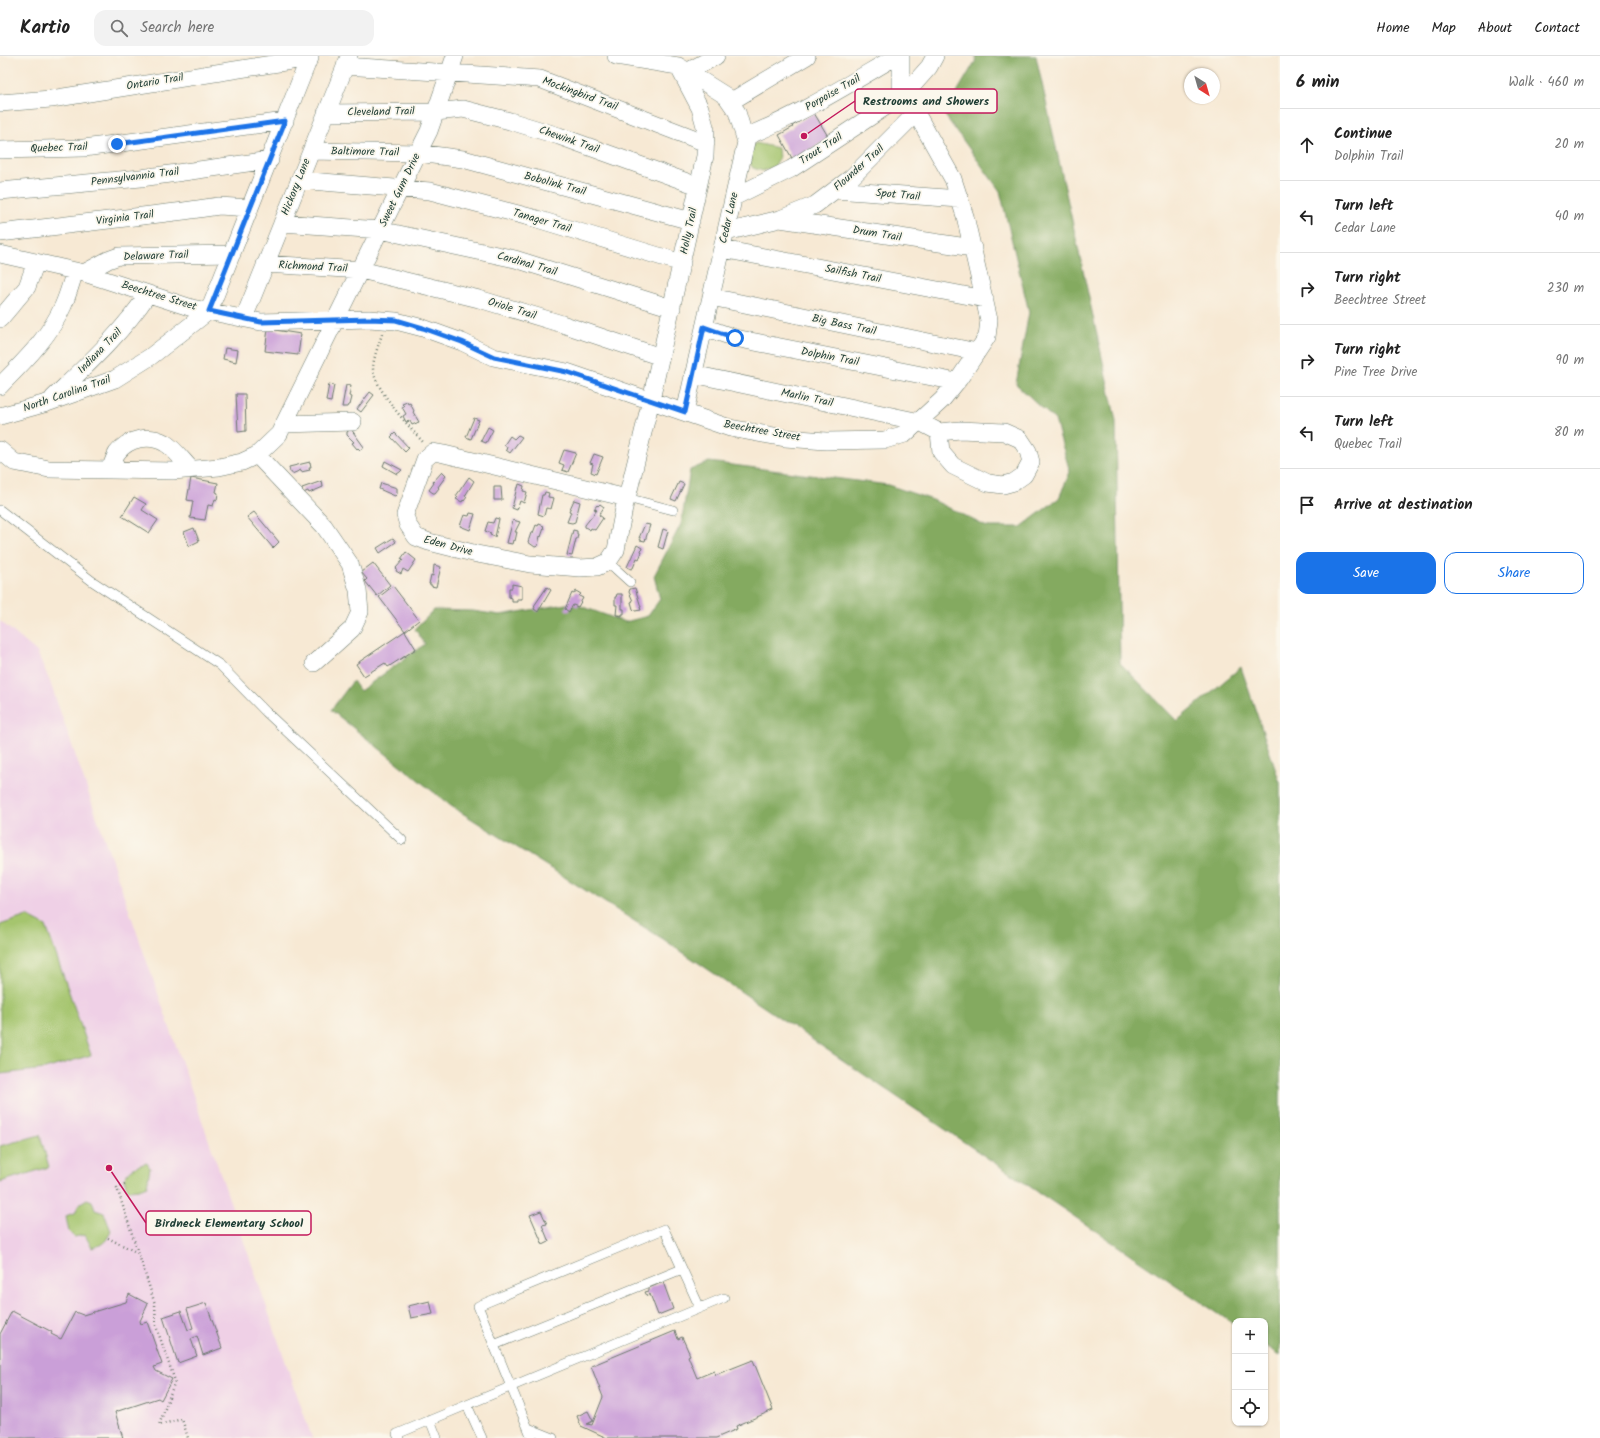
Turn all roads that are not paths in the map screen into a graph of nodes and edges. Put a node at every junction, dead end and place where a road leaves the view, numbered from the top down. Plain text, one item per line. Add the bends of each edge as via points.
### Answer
1 (455, 56) edge
2 (616, 56) edge
3 (716, 56) edge
4 (807, 56) edge
5 (897, 56) edge
6 (901, 56) edge
7 (935, 56) edge
8 (310, 57) edge
9 (347, 61) edge
10 (678, 65) edge
11 (449, 73) junction
12 (905, 94) junction
13 (730, 102) junction
14 (0, 104) edge
15 (436, 112) junction
16 (326, 113) junction
17 (916, 113) junction
18 (285, 121) junction
19 (745, 138) junction
20 (706, 143) junction
21 (0, 150) edge
22 (311, 151) junction
23 (418, 153) junction
24 (270, 160) junction
25 (299, 180) junction
26 (698, 186) junction
27 (401, 189) junction
28 (835, 190) junction
29 (0, 191) edge
30 (734, 197) junction
31 (960, 200) junction
32 (250, 208) junction
33 (780, 220) junction
34 (691, 221) junction
35 (282, 223) junction
36 (380, 230) junction
37 (726, 232) junction
38 (0, 233) edge
39 (973, 248) junction
40 (722, 249) junction
41 (0, 254) edge
42 (232, 254) junction
43 (36, 262) junction
44 (682, 263) junction
45 (266, 264) junction
46 (360, 270) junction
47 (80, 272) junction
48 (148, 294) junction
49 (711, 297) junction
50 (985, 299) junction
51 (672, 308) junction
52 (209, 311) junction
53 (244, 318) junction
54 (0, 319) edge
55 (335, 321) junction
56 (704, 327) junction
57 (978, 352) junction
58 (661, 357) junction
59 (693, 374) junction
60 (957, 382) junction
61 (0, 386) edge
62 (651, 400) junction
63 (46, 403) junction
64 (685, 412) junction
65 (0, 416) edge
66 (353, 422) dead end
67 (920, 422) junction
68 (284, 424) junction
69 (939, 432) junction
70 (0, 450) edge
71 (257, 455) junction
72 (192, 469) junction
73 (110, 470) junction
74 (627, 498) junction
75 (0, 510) edge
76 (672, 510) dead end
77 (608, 562) junction
78 (630, 582) dead end
79 (314, 662) dead end
80 (402, 840) dead end
81 (682, 1269) junction
82 (724, 1298) dead end
83 (700, 1308) junction
84 (494, 1345) junction
85 (511, 1387) junction
86 (467, 1405) junction
87 (430, 1420) junction
88 (528, 1428) junction
89 (399, 1438) edge
90 (437, 1438) edge
91 (482, 1438) edge
92 (532, 1438) edge
93 (553, 1438) edge

1 - 11 street, Sweet Gum Drive
2 - 10 street
3 - 10 street
4 - 13 street
5 - 19 street, Porpoise Trail via 776,125
6 - 12 street, Beechtree Street via 901,86
7 - 12 street, Trout Trail via 929,67
8 - 14 street, Ontario Trail via 51,99
8 - 18 street
9 - 11 street, Mockingbird Trail
9 - 16 street, Hickory Lane
10 - 13 street, Cedar Lane via 726,96
10 - 20 street, Holly Trail via 700,108 706,130
11 - 15 street, Sweet Gum Drive
11 - 20 street, Mockingbird Trail via 540,79
12 - 17 street, Beechtree Street
12 - 30 street, Trout Trail via 791,169
13 - 19 street, Cedar Lane via 737,112
15 - 16 street, Cleveland Trail
15 - 23 street, Sweet Gum Drive
15 - 26 street, Chewink Trail via 463,109 510,121
16 - 22 street, Hickory Lane
17 - 28 street, Flounder Trail via 851,178
17 - 31 street, Beechtree Street via 953,179
18 - 21 street, Quebec Trail via 84,148
18 - 24 street
19 - 30 street, Cedar Lane
20 - 26 street, Holly Trail
22 - 23 street, Baltimore Trail
22 - 25 street, Hickory Lane
23 - 27 street, Sweet Gum Drive
23 - 34 street, Bobolink Trail via 463,159
24 - 29 street, Pennsylvannia Trail via 141,178
24 - 32 street
25 - 27 street, Tanager Trail
25 - 35 street, Hickory Lane
26 - 34 street, Holly Trail
27 - 36 street, Sweet Gum Drive
27 - 44 street, Tanager Trail via 430,191 537,219
28 - 31 street, Spot Trail
28 - 33 street, Flounder Trail via 815,204
30 - 37 street, Cedar Lane
31 - 39 street, Beechtree Street
32 - 38 street, Virginia Trail via 219,206
32 - 42 street
33 - 37 street, Flounder Trail
33 - 39 street, Drum Trail
34 - 44 street, Holly Trail
35 - 36 street, Cardinal Trail
35 - 45 street, Hickory Lane
36 - 46 street, Sweet Gum Drive
36 - 51 street, Cardinal Trail via 515,259
37 - 40 street, Cedar Lane
39 - 50 street, Beechtree Street
40 - 49 street, Cedar Lane
40 - 50 street, Sailfish Trail
41 - 43 street, Beechtree Street
42 - 47 street, Delaware Trail via 119,256
42 - 52 street
43 - 47 street, Beechtree Street
43 - 54 street via 27,287
44 - 51 street, Holly Trail
45 - 46 street, Richmond Trail
45 - 53 street, Hickory Lane
46 - 55 street, Sweet Gum Drive
46 - 58 street, Oriole Trail via 479,299
47 - 48 street, Beechtree Street
47 - 61 street via 52,327
48 - 52 street, Beechtree Street
48 - 63 street, Indiana Trail via 136,312 98,355
49 - 56 street, Cedar Lane
49 - 57 street, Big Bass Trail
50 - 57 street, Beechtree Street via 989,320 987,337
51 - 58 street, Holly Trail
52 - 53 street, Beechtree Street
52 - 63 street, North Carolina Trail via 150,357 115,379
53 - 55 street, Beechtree Street via 261,322
55 - 62 street, Beechtree Street via 396,320 462,342 494,357 567,372
55 - 68 street, Sweet Gum Drive
56 - 59 street, Cedar Lane
56 - 60 street, Dolphin Trail via 735,338
57 - 60 street, Beechtree Street
58 - 62 street, Holly Trail
59 - 64 street, Cedar Lane
59 - 67 street, Marlin Trail
60 - 67 street, Beechtree Street
62 - 64 street, Beechtree Street
62 - 74 street
63 - 65 street, North Carolina Trail
64 - 67 street, Beechtree Street via 730,428 785,438 826,441 885,440 905,434
66 - 68 street
67 - 69 street, Marlin Trail
68 - 71 street, Sweet Gum Drive via 280,434
69 - 69 street via 1004,432 1020,439 1028,451 1031,462 1024,475 1014,482 1003,485 988,483 953,466 941,452
70 - 73 street, Sweet Gum Drive via 14,462 49,469
71 - 72 street, Sweet Gum Drive via 242,462
71 - 79 street via 324,526 350,564 358,590 360,612 352,629
72 - 73 street, Sweet Gum Drive
72 - 73 street via 166,443 151,437 128,443 118,452
74 - 76 lane
74 - 77 street via 616,550
74 - 77 street, Eden Drive via 433,452 425,459 405,515 416,536 428,542 476,554 530,564 580,568 598,567
75 - 80 lane via 92,581 220,665
77 - 78 lane
81 - 83 lane
81 - 84 lane
81 - 84 lane via 664,1229 478,1306
82 - 83 lane
83 - 85 lane
84 - 85 lane
85 - 86 lane
85 - 88 lane
86 - 87 lane
86 - 91 lane
87 - 89 lane via 397,1434
87 - 90 lane
88 - 92 lane
88 - 93 lane

